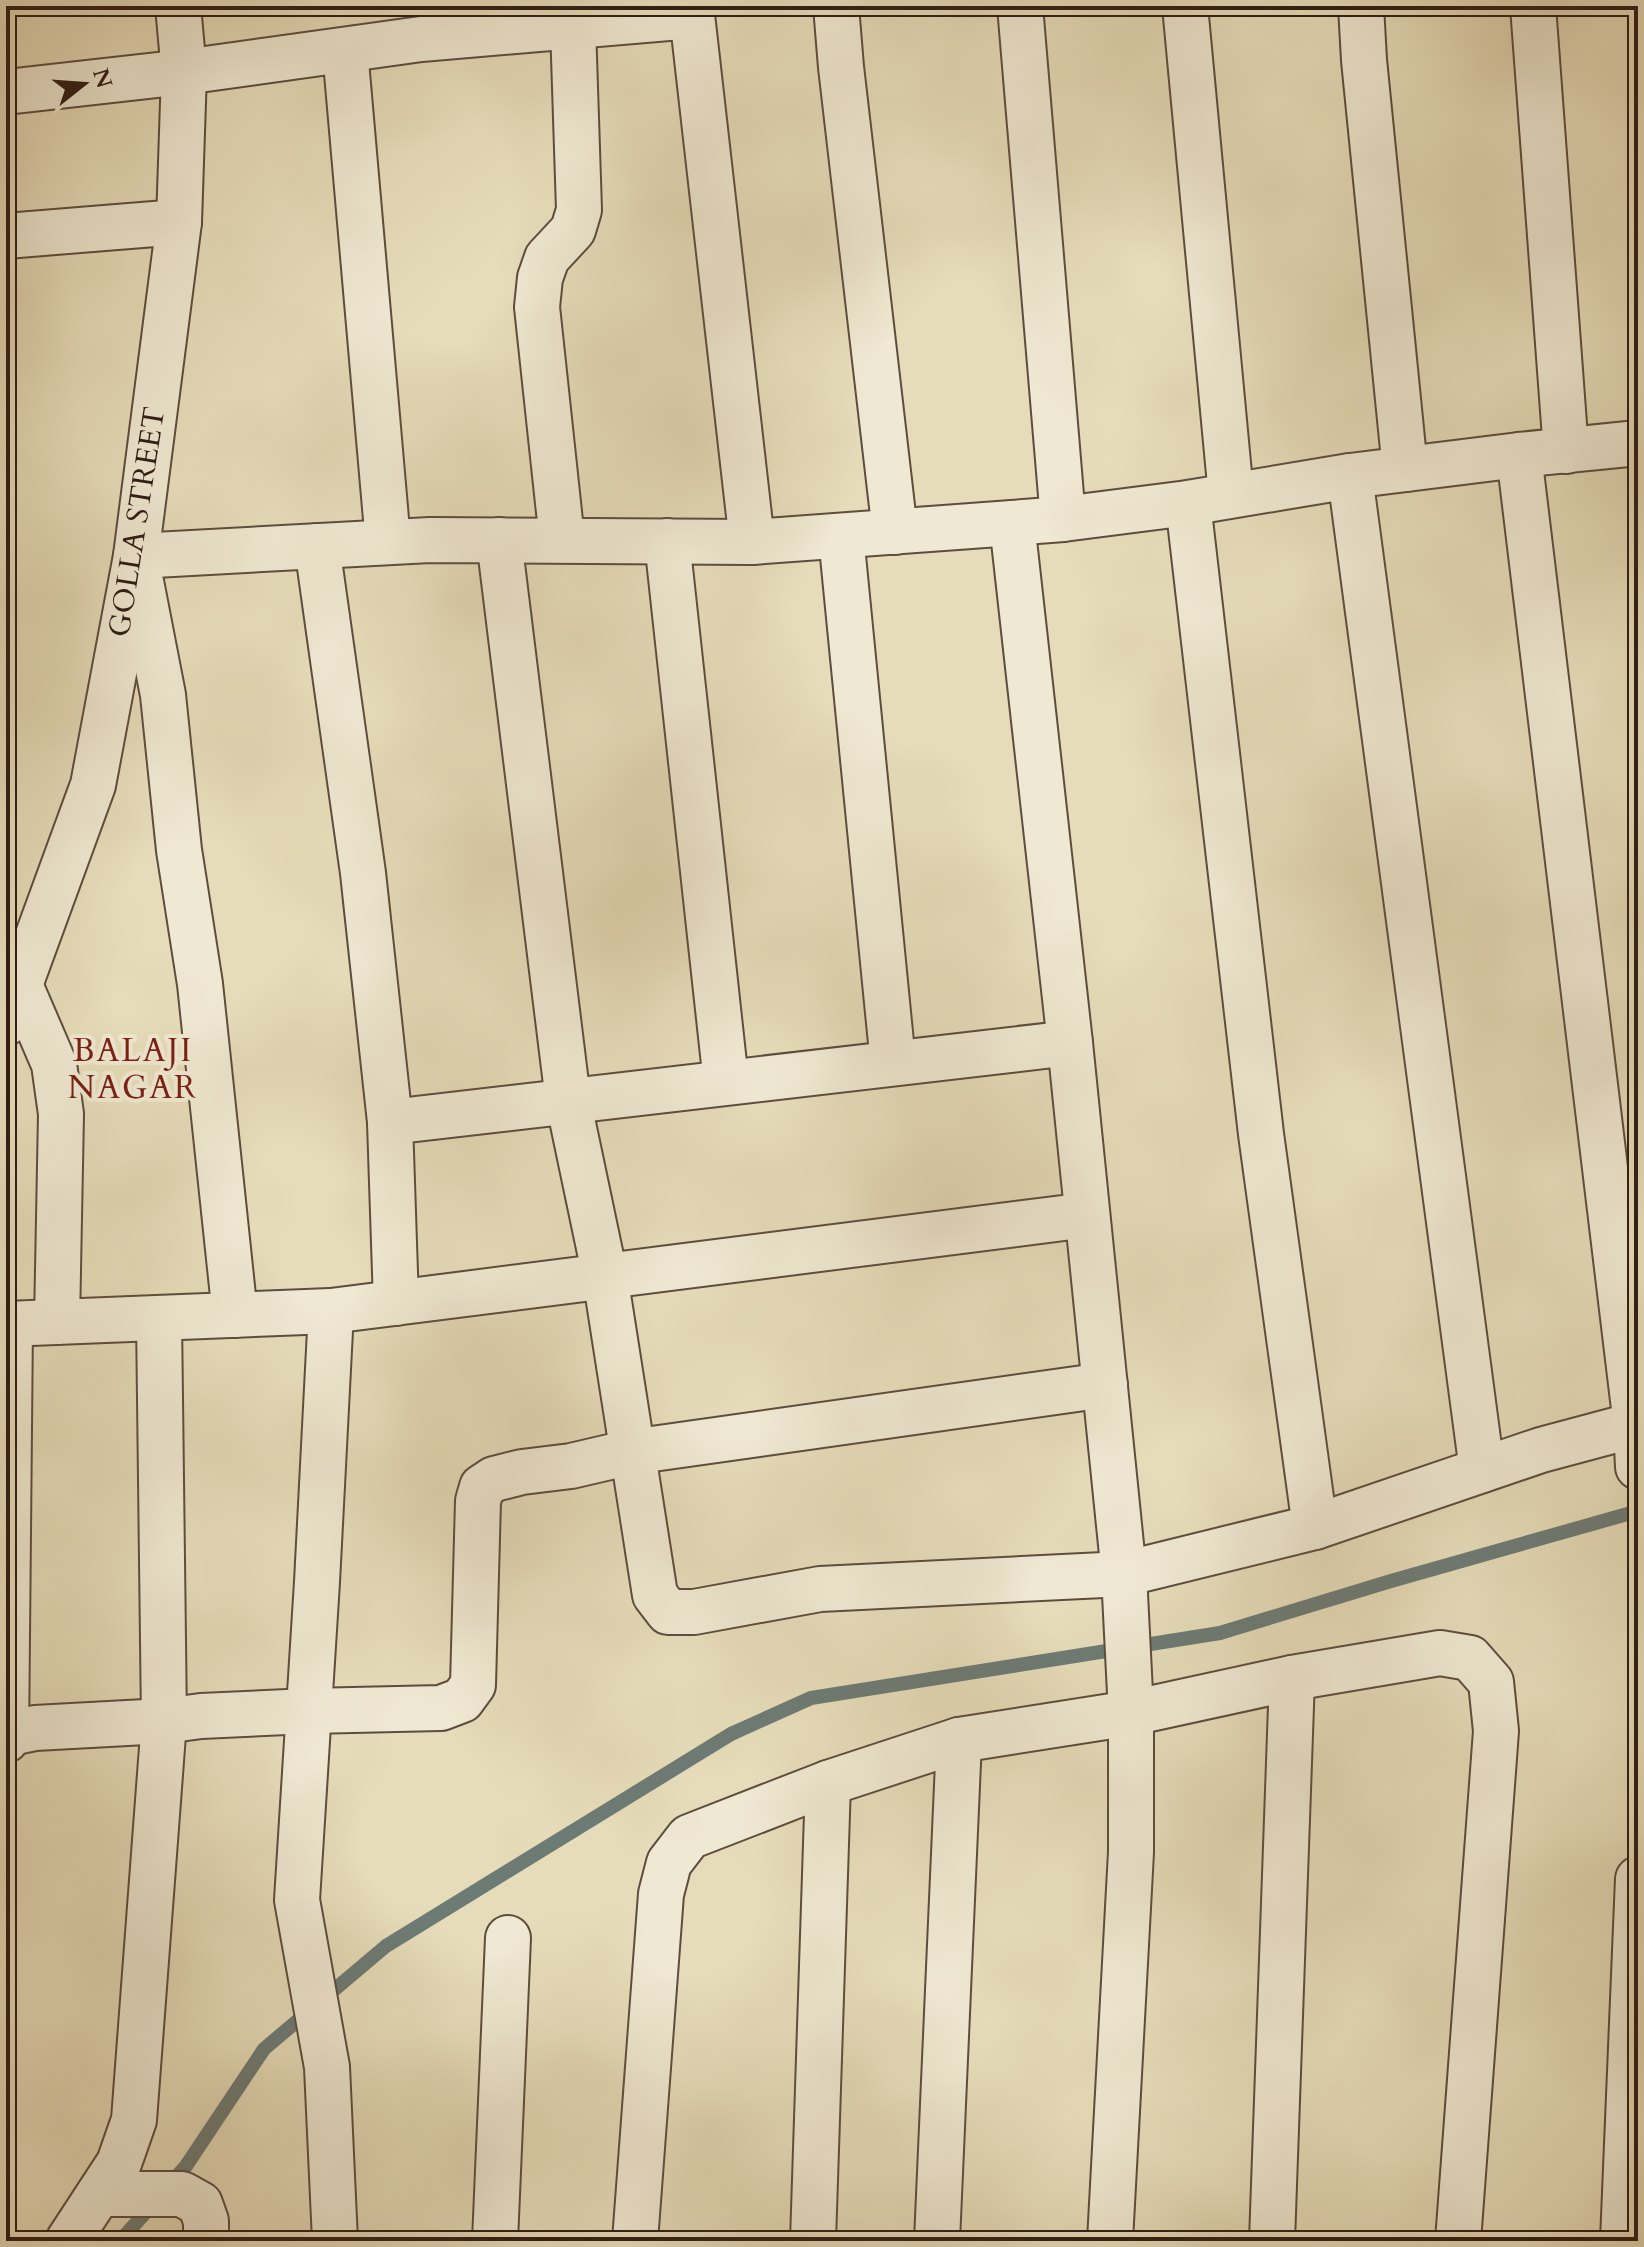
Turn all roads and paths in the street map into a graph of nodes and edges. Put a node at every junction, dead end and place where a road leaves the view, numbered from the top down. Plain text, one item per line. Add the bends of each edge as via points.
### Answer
1 (178, 6) edge
2 (836, 6) edge
3 (1020, 6) edge
4 (1185, 6) edge
5 (1361, 6) edge
6 (1533, 6) edge
7 (691, 11) edge
8 (517, 18) edge
9 (418, 22) edge
10 (573, 26) junction
11 (345, 50) junction
12 (184, 72) junction
13 (6, 92) edge
14 (179, 222) junction
15 (6, 236) edge
16 (1638, 443) edge
17 (1566, 451) junction
18 (1519, 455) junction
19 (1405, 469) junction
20 (1350, 476) junction
21 (1231, 495) junction
22 (1188, 503) junction
23 (1063, 519) junction
24 (1012, 523) junction
25 (895, 532) junction
26 (841, 536) junction
27 (499, 540) junction
28 (562, 540) junction
29 (667, 541) junction
30 (388, 542) junction
31 (752, 542) junction
32 (317, 546) junction
33 (136, 556) junction
34 (13, 1004) edge
35 (1070, 1043) junction
36 (893, 1063) junction
37 (726, 1082) junction
38 (568, 1100) junction
39 (390, 1122) junction
40 (1087, 1215) junction
41 (605, 1276) junction
42 (396, 1303) junction
43 (331, 1311) junction
44 (235, 1315) junction
45 (159, 1318) junction
46 (57, 1322) junction
47 (8, 1324) edge
48 (1105, 1385) junction
49 (1637, 1444) edge
50 (631, 1452) junction
51 (1482, 1470) junction
52 (1315, 1527) junction
53 (1125, 1594) junction
54 (1292, 1678) junction
55 (309, 1711) junction
56 (1131, 1713) junction
57 (164, 1721) junction
58 (6, 1736) edge
59 (959, 1740) junction
60 (828, 1783) junction
61 (1638, 1879) edge
62 (508, 1938) dead end
63 (111, 2194) junction
64 (68, 2241) edge
65 (206, 2241) edge
66 (335, 2241) edge
67 (495, 2241) edge
68 (635, 2241) edge
69 (813, 2241) edge
70 (937, 2241) edge
71 (1110, 2241) edge
72 (1272, 2241) edge
73 (1458, 2241) edge
74 (1623, 2241) edge

1 - 12 street, GOLLA STREET
2 - 25 street
3 - 23 street
4 - 21 street
5 - 19 street
6 - 17 street
7 - 10 street
7 - 31 street
8 - 9 street
8 - 10 street
9 - 11 street
10 - 28 street via 579,210 573,230 547,258 537,307
11 - 12 street
11 - 30 street
12 - 13 street
12 - 14 street, GOLLA STREET
14 - 15 street
14 - 33 street, GOLLA STREET
16 - 17 street
17 - 18 street
18 - 19 street
18 - 49 street
19 - 20 street
20 - 21 street
20 - 51 street
21 - 22 street
22 - 23 street
22 - 52 street via 1263,1148
23 - 24 street
24 - 25 street
24 - 35 street
25 - 26 street
26 - 31 street
26 - 36 street
27 - 28 street
27 - 30 street
27 - 38 street
28 - 29 street
29 - 31 street
29 - 37 street
30 - 32 street
32 - 33 street
32 - 39 street via 363,873
33 - 34 street, GOLLA STREET via 93,785
33 - 44 street via 163,695
34 - 46 street via 54,1064 61,1114
35 - 36 street
35 - 40 street
36 - 37 street
37 - 38 street
38 - 39 street
38 - 41 street
39 - 42 street
40 - 41 street
40 - 48 street
41 - 42 street
41 - 50 street
42 - 43 street
43 - 44 street
43 - 55 street
44 - 45 street
45 - 46 street
45 - 57 street
46 - 47 street
47 - 58 street
48 - 50 street
48 - 53 street
49 - 51 street via 1541,1450
50 - 53 street via 655,1595 668,1612 820,1589
50 - 55 street via 522,1472 482,1487 473,1685 462,1700 441,1708
51 - 52 street
52 - 53 street
53 - 56 street
54 - 56 street
54 - 72 street
54 - 73 street via 1440,1653 1470,1658 1491,1682 1496,1731
55 - 57 street
55 - 66 street via 297,1900 327,2067
56 - 59 street
56 - 71 street via 1131,1852
57 - 58 street via 35,1728
57 - 63 street via 134,2120
59 - 60 street
59 - 70 street
60 - 68 street via 689,1837 669,1863 661,1894
60 - 69 street
61 - 74 street
62 - 67 street
63 - 64 street
63 - 65 street via 182,2194 200,2204

